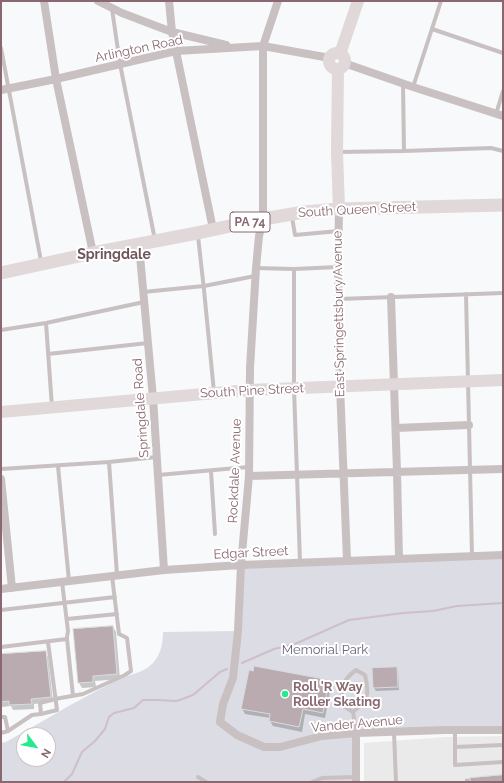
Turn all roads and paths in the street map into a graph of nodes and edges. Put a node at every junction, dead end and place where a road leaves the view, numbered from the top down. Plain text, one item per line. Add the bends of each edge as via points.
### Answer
1 (44, 1) edge
2 (98, 1) edge
3 (169, 1) edge
4 (278, 1) edge
5 (358, 1) edge
6 (441, 1) edge
7 (112, 9) junction
8 (432, 29) junction
9 (172, 32) junction
10 (263, 46) junction
11 (234, 47) junction
12 (1, 48) edge
13 (176, 51) junction
14 (503, 53) edge
15 (338, 61) junction
16 (120, 64) junction
17 (56, 80) junction
18 (403, 84) junction
19 (413, 87) junction
20 (5, 89) edge
21 (503, 91) edge
22 (500, 115) edge
23 (404, 151) junction
24 (503, 151) edge
25 (337, 152) junction
26 (503, 205) edge
27 (339, 209) junction
28 (292, 214) junction
29 (263, 219) junction
30 (213, 229) junction
31 (338, 230) junction
32 (197, 233) junction
33 (155, 242) junction
34 (139, 245) junction
35 (93, 253) junction
36 (42, 264) junction
37 (338, 266) junction
38 (294, 269) junction
39 (256, 272) junction
40 (1, 273) edge
41 (204, 286) junction
42 (143, 292) junction
43 (503, 293) edge
44 (466, 294) junction
45 (391, 297) junction
46 (339, 299) junction
47 (144, 302) junction
48 (46, 323) junction
49 (1, 330) edge
50 (148, 343) junction
51 (48, 354) junction
52 (503, 380) edge
53 (468, 381) junction
54 (394, 384) junction
55 (340, 386) junction
56 (294, 388) junction
57 (249, 390) junction
58 (214, 392) junction
59 (153, 398) junction
60 (52, 407) junction
61 (1, 412) edge
62 (469, 425) junction
63 (396, 428) junction
64 (157, 457) junction
65 (109, 462) junction
66 (58, 466) junction
67 (248, 467) junction
68 (1, 469) edge
69 (503, 469) edge
70 (470, 470) junction
71 (211, 471) junction
72 (397, 472) junction
73 (344, 474) junction
74 (158, 475) junction
75 (297, 475) junction
76 (249, 476) junction
77 (1, 479) edge
78 (215, 534) dead end
79 (503, 555) edge
80 (472, 556) junction
81 (399, 558) junction
82 (347, 560) junction
83 (300, 562) junction
84 (242, 565) junction
85 (164, 570) junction
86 (115, 576) junction
87 (66, 582) junction
88 (12, 588) junction
89 (1, 589) edge
90 (114, 596) junction
91 (64, 602) junction
92 (1, 610) edge
93 (117, 614) junction
94 (67, 619) junction
95 (66, 639) junction
96 (48, 642) junction
97 (1, 647) edge
98 (73, 696) junction
99 (55, 699) junction
100 (353, 712) junction
101 (41, 714) junction
102 (1, 717) edge
103 (220, 722) joint
104 (455, 730) junction
105 (503, 730) edge
106 (8, 731) junction
107 (394, 732) junction
108 (1, 733) edge
109 (356, 733) junction
110 (503, 745) edge
111 (455, 747) junction
112 (503, 762) edge
113 (198, 777) dead end
114 (356, 779) edge
115 (206, 782) edge
116 (312, 782) edge
117 (396, 782) edge

1 - 17 street
2 - 7 street
3 - 9 street
4 - 10 street, Rockdale Avenue
5 - 15 street, East Springettsbury Avenue
6 - 8 lane
7 - 9 street
7 - 16 lane
8 - 14 lane
8 - 19 lane
9 - 11 street
9 - 13 street
10 - 11 street, Arlington Road
10 - 15 street, Arlington Road
10 - 29 street, Rockdale Avenue
11 - 13 street, Arlington Road
12 - 20 lane
13 - 16 street, Arlington Road
13 - 30 street
15 - 18 street, Arlington Road
15 - 25 street, East Springettsbury Avenue
16 - 17 street, Arlington Road
16 - 33 lane
17 - 20 street, Arlington Road
17 - 35 street
18 - 19 street, Arlington Road
18 - 23 lane
19 - 22 street, Arlington Road
20 - 36 lane
21 - 22 lane
23 - 24 lane via 491,148
23 - 25 lane
25 - 27 street, East Springettsbury Avenue
26 - 27 main road, South Queen Street / PA 74
27 - 28 main road, South Queen Street / PA 74
27 - 31 street, East Springettsbury Avenue
28 - 29 main road, South Queen Street / PA 74
28 - 31 lane via 295,235
29 - 30 main road, South Queen Street / PA 74
29 - 39 street, Rockdale Avenue
30 - 32 main road, South Queen Street / PA 74
31 - 37 street, East Springettsbury Avenue
32 - 33 main road, South Queen Street / PA 74
32 - 41 lane
33 - 34 main road, South Queen Street / PA 74
34 - 35 main road, South Queen Street / PA 74
34 - 42 street, Springdale Road
35 - 36 main road, South Queen Street / PA 74
36 - 40 main road, South Queen Street / PA 74
37 - 38 lane
37 - 46 street, East Springettsbury Avenue
38 - 39 lane
38 - 56 lane
39 - 41 lane
39 - 57 street, Rockdale Avenue
41 - 42 lane
41 - 58 lane
42 - 47 street, Springdale Road
43 - 44 lane
44 - 45 lane
44 - 53 lane
45 - 46 lane
45 - 54 street
46 - 55 street, East Springettsbury Avenue
47 - 48 lane
47 - 50 street, Springdale Road
48 - 49 lane
48 - 51 lane
50 - 51 lane
50 - 59 street, Springdale Road
51 - 60 lane
52 - 53 street, South Pine Street
53 - 54 street, South Pine Street
53 - 62 lane
54 - 55 street, South Pine Street
54 - 63 street
55 - 56 street, South Pine Street
55 - 73 street, East Springettsbury Avenue
56 - 57 street, South Pine Street
56 - 75 lane
57 - 58 street, South Pine Street
57 - 67 street, Rockdale Avenue
58 - 59 street, South Pine Street
59 - 60 street, South Pine Street
59 - 64 street, Springdale Road
60 - 61 street, South Pine Street
62 - 63 street
62 - 70 lane
63 - 72 street
64 - 65 lane
64 - 74 street, Springdale Road
65 - 66 lane
65 - 86 lane
66 - 68 lane
66 - 87 lane
67 - 71 lane
67 - 76 street, Rockdale Avenue
69 - 70 street
70 - 72 street
70 - 80 lane
71 - 74 lane
71 - 78 lane
72 - 73 street
72 - 81 street
73 - 75 street
73 - 82 street, East Springettsbury Avenue
74 - 85 street, Springdale Road
75 - 76 street
75 - 83 lane
76 - 84 street, Rockdale Avenue
77 - 88 street
79 - 80 street, Edgar Street
80 - 81 street, Edgar Street
81 - 82 street, Edgar Street
82 - 83 street, Edgar Street
83 - 84 street, Edgar Street
84 - 85 street, Edgar Street
84 - 103 street, Rockdale Avenue via 233,678 223,704
85 - 86 street, Edgar Street
86 - 87 street, Edgar Street
86 - 90 lane
87 - 88 street, Edgar Street
87 - 91 lane
88 - 89 street, Edgar Street
90 - 91 lane
90 - 93 lane
91 - 92 lane
91 - 94 lane
93 - 94 lane
93 - 98 lane via 119,634 127,638 130,671 83,694
94 - 95 lane
95 - 96 lane
95 - 98 lane
96 - 97 lane
96 - 99 lane
98 - 99 lane
99 - 101 lane via 40,703
99 - 101 lane via 57,710
100 - 100 lane via 342,705 342,696 343,683 356,670 365,675 368,695
100 - 109 lane
101 - 106 lane via 32,714
102 - 106 lane via 5,717
103 - 109 street, Vander Avenue via 237,735 264,748 280,747 322,736
104 - 105 street, Vander Avenue
104 - 107 street, Vander Avenue
104 - 111 lane
106 - 108 lane
107 - 109 street, Vander Avenue
107 - 117 lane
109 - 114 street
110 - 111 lane
111 - 112 lane via 455,765
113 - 115 lane
114 - 116 lane via 322,778

